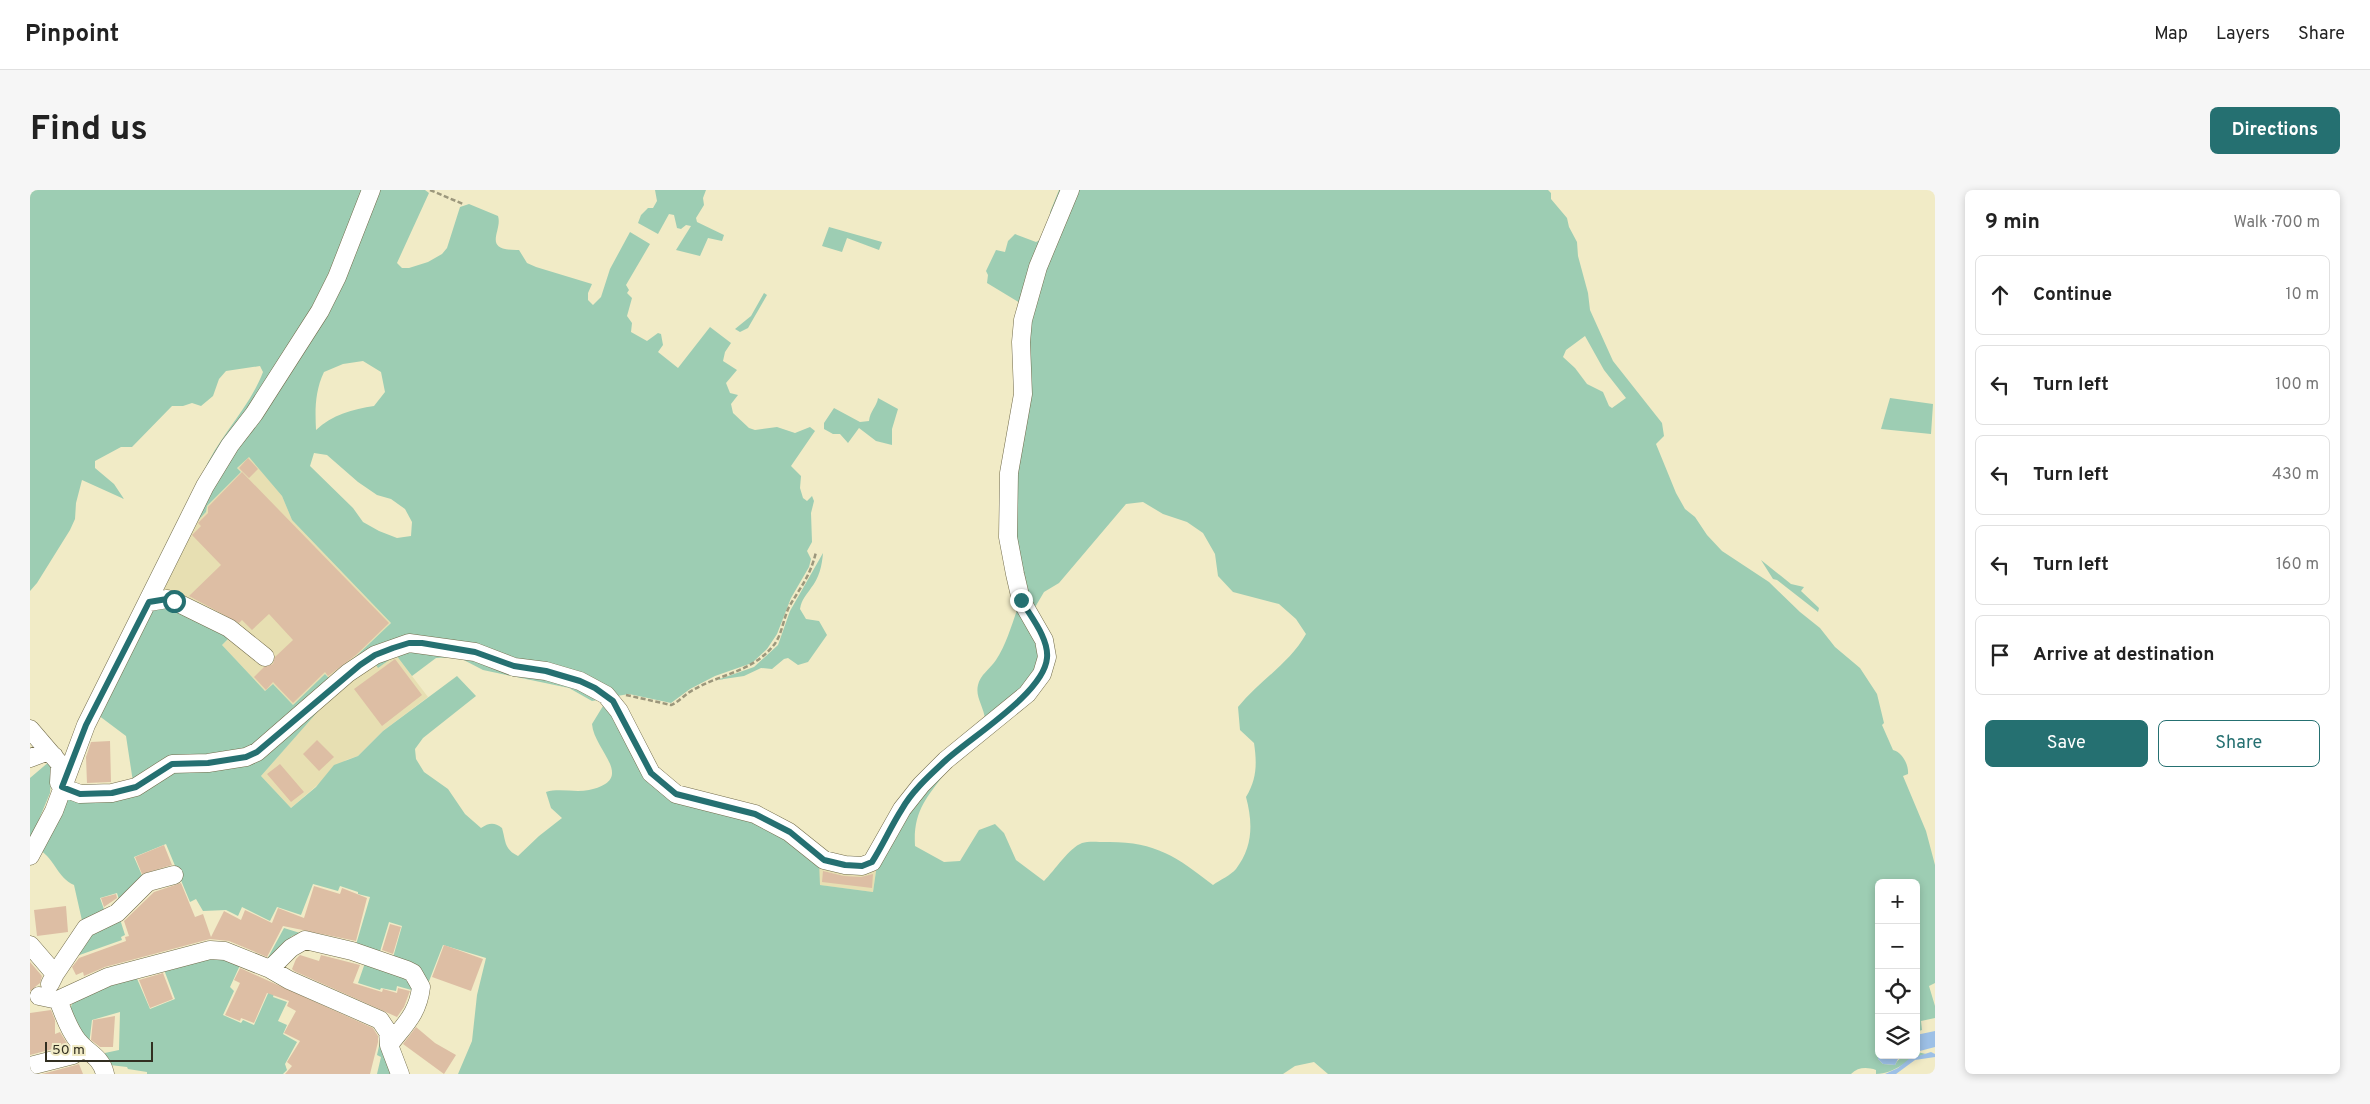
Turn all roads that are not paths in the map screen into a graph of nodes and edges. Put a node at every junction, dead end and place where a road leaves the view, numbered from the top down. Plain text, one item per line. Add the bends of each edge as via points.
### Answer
1 (371, 190) edge
2 (1070, 190) edge
3 (149, 602) junction
4 (265, 657) dead end
5 (30, 729) edge
6 (54, 756) junction
7 (30, 758) edge
8 (62, 787) junction
9 (30, 850) edge
10 (30, 856) edge
11 (174, 875) dead end
12 (30, 945) edge
13 (270, 969) junction
14 (54, 974) junction
15 (34, 998) edge
16 (58, 1000) junction
17 (389, 1045) junction
18 (84, 1048) junction
19 (30, 1066) edge
20 (105, 1074) edge
21 (400, 1074) edge

1 - 3 street via 337,278 320,311 217,465
2 - 8 street via 1038,267 1023,320 1023,394 1010,472 1008,537 1021,600 1044,640 1048,657 1042,674 1027,694 946,760 921,785 902,809 872,862 862,866 824,860 790,832 755,814 676,794 651,773 613,701 595,688 565,676 514,666 475,652 422,643 409,643 375,655 252,755 208,763 172,764 136,787 112,793 80,794
3 - 4 street via 174,601 229,628
3 - 8 street via 86,725
5 - 6 street
6 - 7 street via 46,752
6 - 9 street via 60,764 61,779
8 - 10 street via 54,811
11 - 14 street via 148,882 117,913 86,928
12 - 14 street
13 - 16 street via 225,951 210,950 108,977
13 - 17 street via 380,1020 388,1032
13 - 17 street via 291,948 305,940 352,951 413,973 421,987 418,1006 408,1024
14 - 15 street via 50,985
15 - 16 street
16 - 18 street via 72,1033
17 - 21 street
18 - 19 street via 68,1056
18 - 20 street via 97,1057

